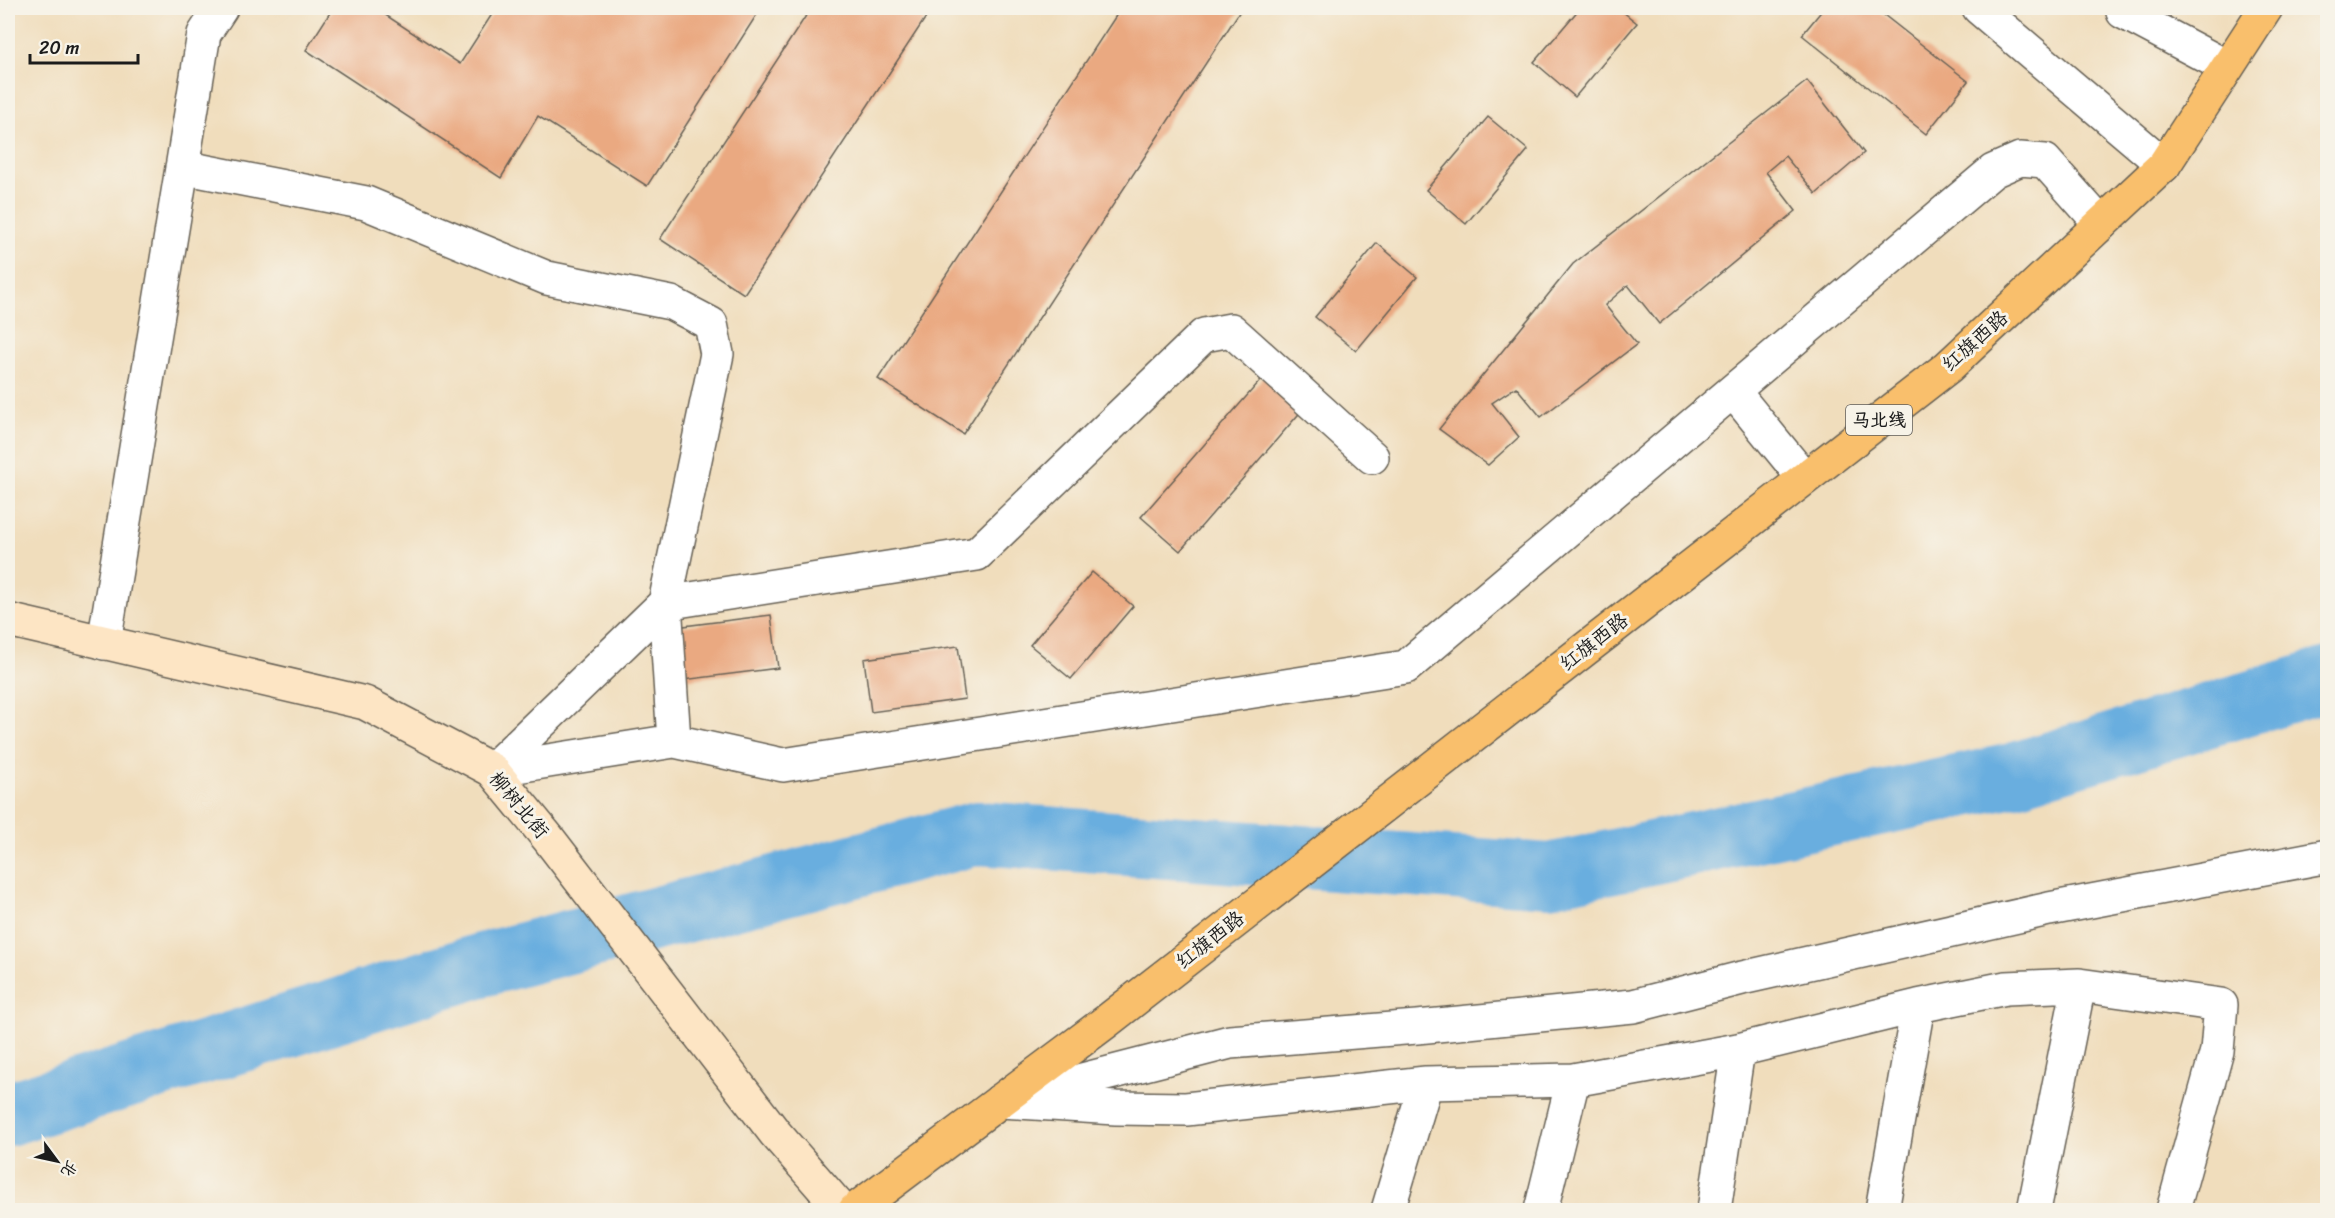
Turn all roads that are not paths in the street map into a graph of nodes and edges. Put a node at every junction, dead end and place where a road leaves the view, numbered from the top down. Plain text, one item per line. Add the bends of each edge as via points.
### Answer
1 (222, 8) edge
2 (1979, 8) edge
3 (2266, 8) edge
4 (2120, 9) edge
5 (2227, 68) junction
6 (2164, 165) junction
7 (182, 167) junction
8 (2101, 224) junction
9 (1734, 391) junction
10 (1372, 457) dead end
11 (1804, 478) junction
12 (665, 603) junction
13 (8, 620) edge
14 (104, 643) junction
15 (674, 741) junction
16 (492, 770) junction
17 (2328, 856) edge
18 (2079, 985) junction
19 (1918, 1006) junction
20 (1738, 1050) junction
21 (1573, 1080) junction
22 (1426, 1083) junction
23 (1000, 1101) junction
24 (1396, 1209) edge
25 (842, 1210) edge
26 (855, 1210) edge
27 (1541, 1210) edge
28 (1714, 1210) edge
29 (1882, 1210) edge
30 (2034, 1210) edge
31 (2173, 1210) edge

1 - 7 street via 204,34
2 - 6 street
3 - 5 main road, 红旗西路 / 马北线
4 - 5 street
5 - 6 main road, 红旗西路 / 马北线
6 - 8 main road, 红旗西路 / 马北线
7 - 12 street via 366,203 547,278 671,303 711,324 717,354
7 - 14 street
8 - 9 street via 2045,161 2020,159 1994,171
8 - 11 main road, 红旗西路 / 马北线 via 1948,366
9 - 11 street
9 - 15 street via 1406,667 783,765
10 - 12 street via 1231,330 1204,335 977,554
11 - 23 main road, 红旗西路 / 马北线
12 - 15 street
12 - 16 street
13 - 14 street, 柳树北街
14 - 16 street, 柳树北街 via 365,703
15 - 16 street
16 - 25 street, 柳树北街 via 775,1133
17 - 23 street via 2049,909 1633,1006 1230,1041
18 - 19 street via 2006,988
18 - 30 street
18 - 31 street via 2221,1005 2217,1051
19 - 20 street
19 - 29 street
20 - 21 street
20 - 28 street
21 - 22 street
21 - 27 street
22 - 23 street via 1186,1109
22 - 24 street
23 - 26 main road, 红旗西路

